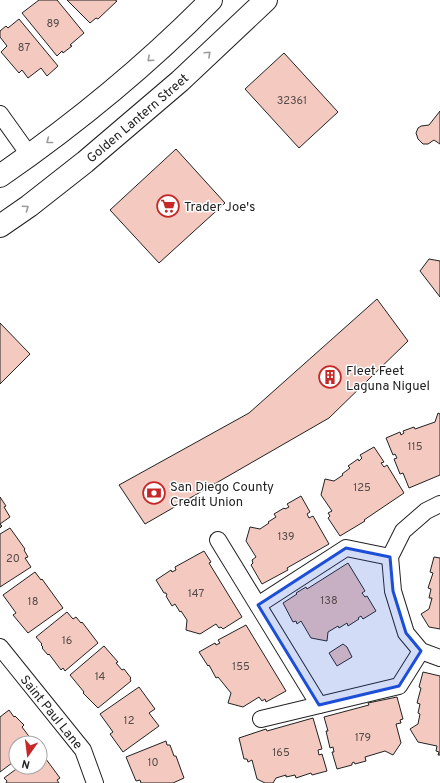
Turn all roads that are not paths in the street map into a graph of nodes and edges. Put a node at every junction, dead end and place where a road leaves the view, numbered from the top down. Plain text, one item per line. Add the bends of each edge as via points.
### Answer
1 (211, 0) edge
2 (266, 0) edge
3 (0, 114) edge
4 (30, 156) junction
5 (0, 176) edge
6 (0, 226) edge
7 (440, 504) edge
8 (218, 540) dead end
9 (390, 557) junction
10 (258, 605) junction
11 (0, 646) edge
12 (421, 651) junction
13 (440, 658) edge
14 (319, 705) junction
15 (261, 719) dead end
16 (95, 783) edge

1 -> 4 main road via 131,76
6 -> 2 main road, Golden Lantern Street via 91,157 180,81
3 - 4 street
4 - 5 main road
7 - 9 street via 426,511 403,531
8 - 10 street
9 - 10 street via 346,548
9 - 12 street via 392,592 398,611 406,633
10 - 14 street
11 - 16 street, Saint Paul Lane via 83,750
12 - 13 street
12 - 14 street via 399,686
14 - 15 street

